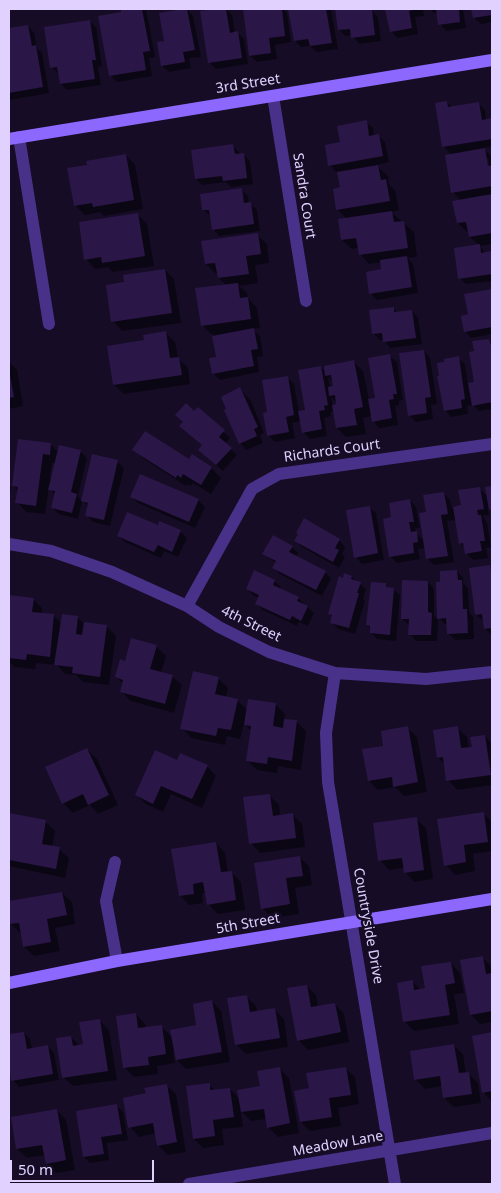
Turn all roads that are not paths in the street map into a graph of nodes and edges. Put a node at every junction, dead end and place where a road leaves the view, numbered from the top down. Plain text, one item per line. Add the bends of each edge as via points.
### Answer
1 (492, 60) edge
2 (273, 96) junction
3 (14, 138) edge
4 (306, 300) dead end
5 (49, 324) dead end
6 (492, 444) edge
7 (9, 544) edge
8 (187, 606) junction
9 (492, 672) edge
10 (335, 673) junction
11 (116, 862) dead end
12 (492, 899) edge
13 (352, 922) junction
14 (117, 961) junction
15 (9, 983) edge
16 (492, 1133) edge
17 (390, 1150) junction
18 (189, 1184) edge
19 (395, 1184) edge

1 - 2 street, 3rd Street
2 - 3 street, 3rd Street
2 - 4 street, Sandra Court
3 - 5 street
6 - 8 street, Richards Court via 278,474 252,490
7 - 8 street, 4th Street via 51,551 112,572
8 - 10 street, 4th Street via 219,627 269,652
9 - 10 street, 4th Street via 426,679
10 - 13 street, Countryside Drive via 326,733 328,782
11 - 14 street via 106,901
12 - 13 street, 5th Street
13 - 14 street, 5th Street
13 - 17 street, Countryside Drive
14 - 15 street, 5th Street
16 - 17 street, Meadow Lane
17 - 18 street, Meadow Lane
17 - 19 street, Countryside Drive

